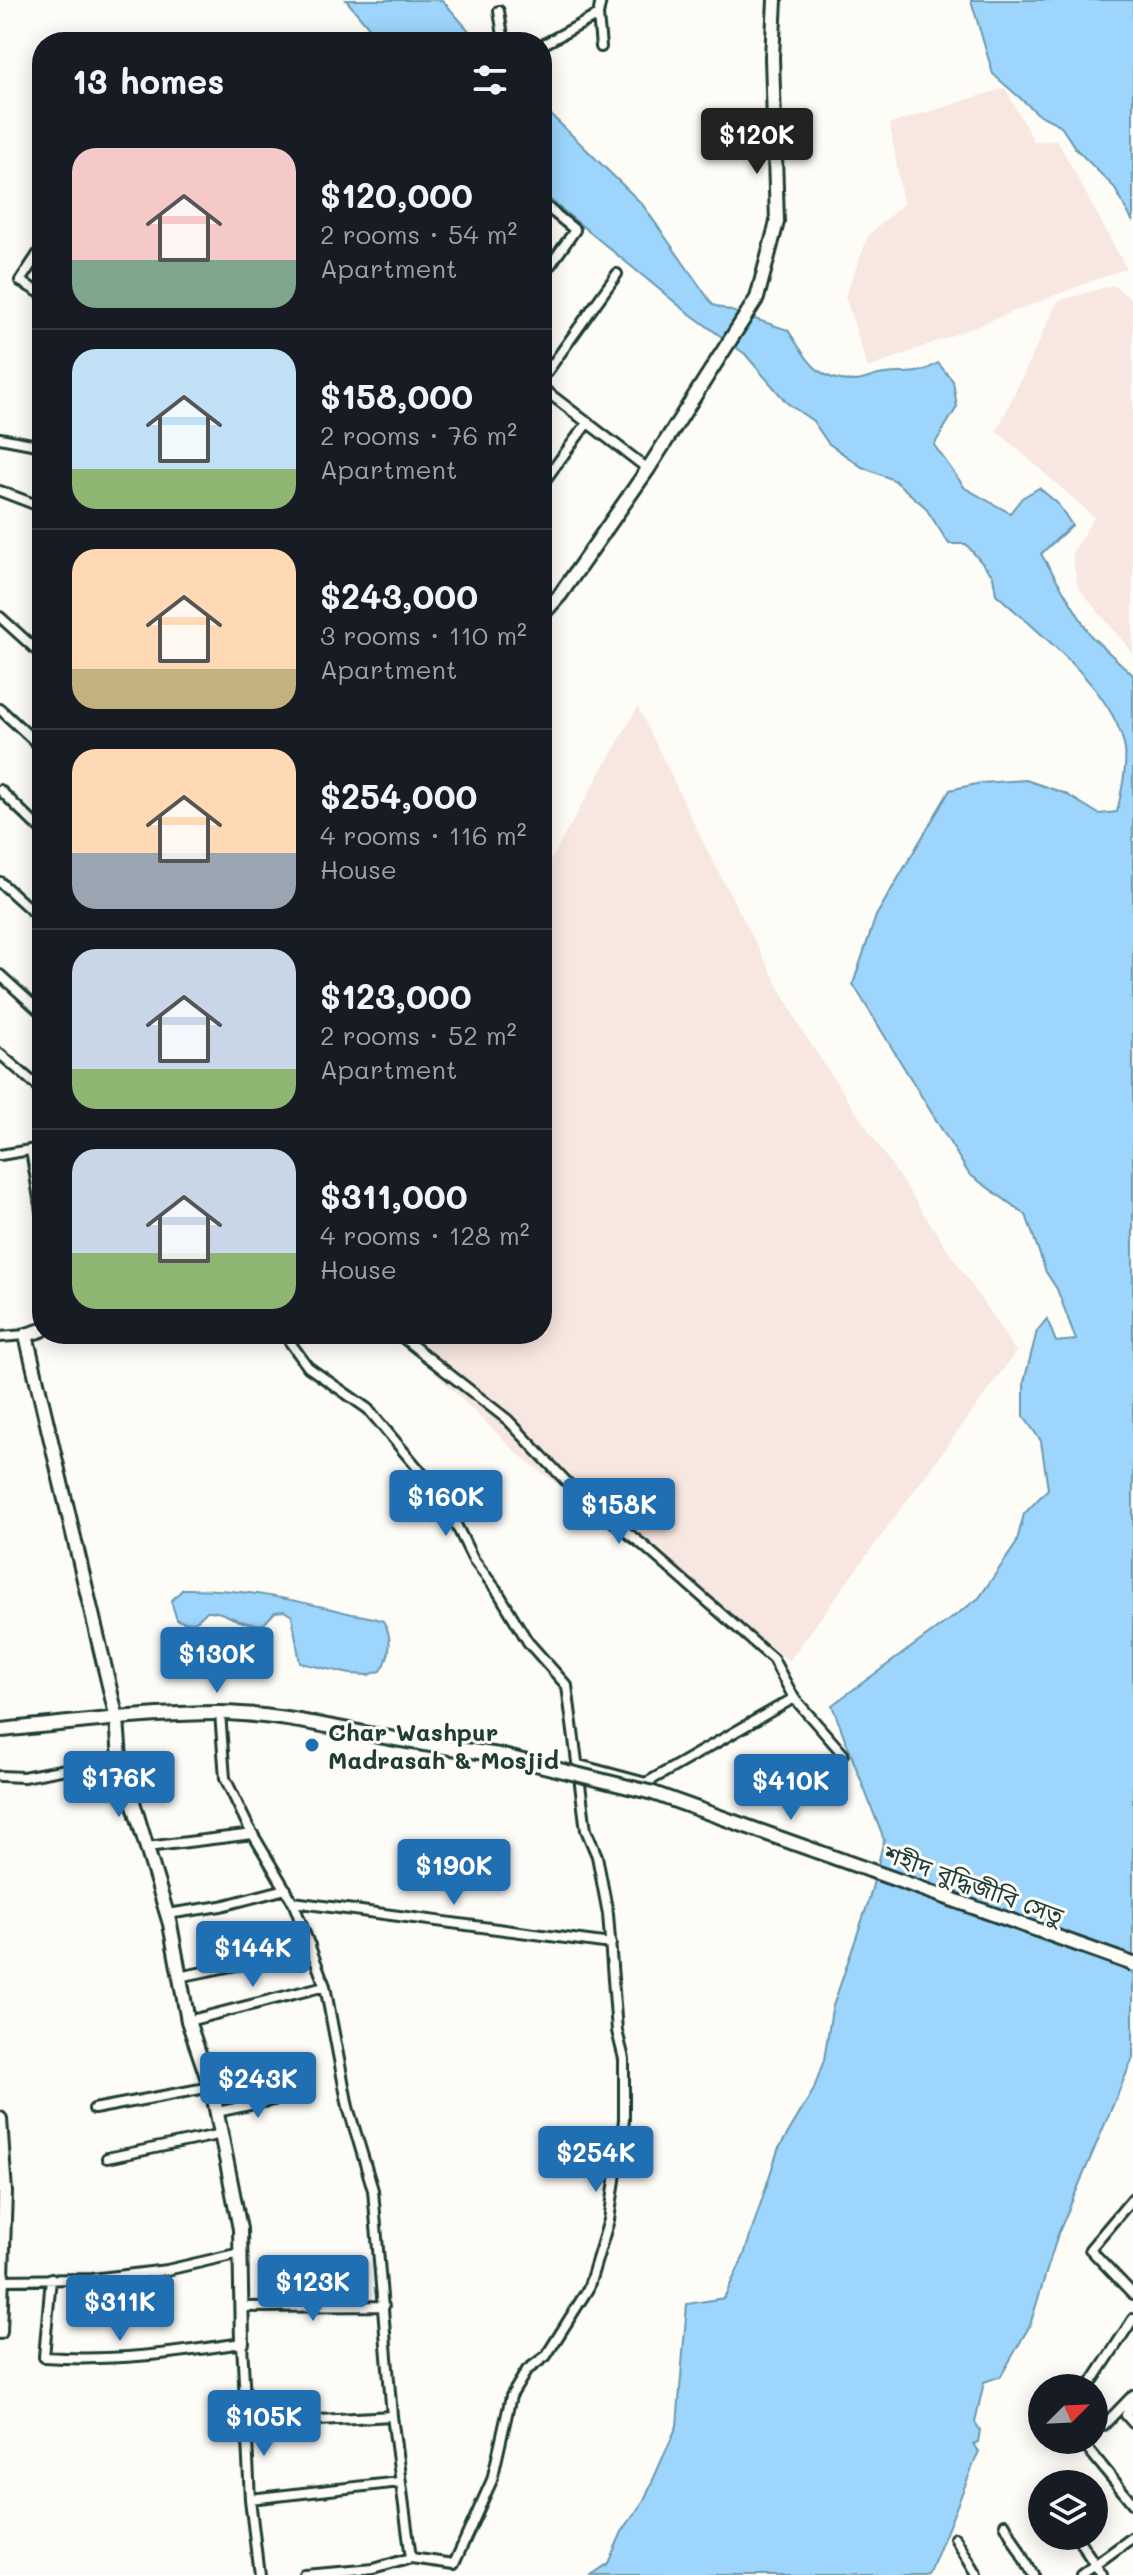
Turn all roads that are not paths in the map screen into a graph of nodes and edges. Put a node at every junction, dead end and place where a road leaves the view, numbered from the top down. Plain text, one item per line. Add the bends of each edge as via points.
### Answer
1 (601, 0) edge
2 (775, 0) edge
3 (499, 11) dead end
4 (598, 15) junction
5 (502, 32) edge
6 (552, 40) edge
7 (601, 47) dead end
8 (552, 211) edge
9 (32, 263) edge
10 (552, 263) edge
11 (617, 274) dead end
12 (32, 288) edge
13 (552, 365) edge
14 (552, 395) edge
15 (588, 422) junction
16 (0, 438) edge
17 (32, 444) edge
18 (648, 469) junction
19 (552, 471) edge
20 (0, 491) edge
21 (32, 503) edge
22 (552, 604) edge
23 (0, 617) edge
24 (32, 646) edge
25 (0, 709) edge
26 (32, 739) edge
27 (0, 790) edge
28 (32, 821) edge
29 (0, 882) edge
30 (32, 911) edge
31 (0, 975) edge
32 (32, 1004) edge
33 (0, 1054) edge
34 (32, 1081) edge
35 (31, 1150) joint
36 (0, 1155) edge
37 (32, 1156) edge
38 (32, 1333) edge
39 (26, 1335) junction
40 (0, 1337) edge
41 (291, 1344) edge
42 (411, 1344) edge
43 (794, 1698) junction
44 (220, 1713) junction
45 (117, 1719) junction
46 (0, 1730) edge
47 (843, 1754) dead end
48 (120, 1759) junction
49 (579, 1765) junction
50 (0, 1776) edge
51 (253, 1834) junction
52 (147, 1847) junction
53 (286, 1889) junction
54 (293, 1902) junction
55 (167, 1914) junction
56 (611, 1944) junction
57 (310, 1945) junction
58 (1133, 1964) edge
59 (179, 1977) junction
60 (325, 1986) junction
61 (188, 2021) junction
62 (211, 2087) junction
63 (292, 2096) dead end
64 (94, 2109) dead end
65 (217, 2112) junction
66 (0, 2119) edge
67 (222, 2134) junction
68 (107, 2158) dead end
69 (1133, 2198) edge
70 (240, 2253) junction
71 (51, 2278) junction
72 (2, 2280) edge
73 (1133, 2294) edge
74 (384, 2306) junction
75 (241, 2307) junction
76 (1133, 2319) edge
77 (0, 2332) edge
78 (242, 2343) junction
79 (1097, 2374) edge
80 (1133, 2398) edge
81 (392, 2416) junction
82 (1108, 2421) edge
83 (1133, 2423) edge
84 (246, 2424) junction
85 (1092, 2454) edge
86 (400, 2482) junction
87 (250, 2499) junction
88 (1133, 2504) edge
89 (1005, 2524) dead end
90 (1133, 2537) edge
91 (955, 2538) dead end
92 (1085, 2550) edge
93 (411, 2558) junction
94 (1094, 2564) junction
95 (259, 2575) edge
96 (304, 2575) edge
97 (977, 2575) edge
98 (1032, 2575) edge
99 (1081, 2575) edge
100 (1102, 2575) edge

1 - 4 street
2 - 18 street via 777,222 757,298
3 - 5 street
4 - 6 street
4 - 7 street
8 - 10 street via 575,230
9 - 12 street via 20,281
11 - 13 street
14 - 15 street
15 - 18 street
15 - 19 street
16 - 17 street
18 - 22 street
20 - 21 street
23 - 24 street
25 - 26 street
27 - 28 street
29 - 30 street
31 - 32 street
33 - 34 street
35 - 36 street
35 - 37 street
38 - 39 street
39 - 40 street
39 - 45 street
41 - 49 street via 308,1367 368,1409 443,1498 473,1559 528,1642 567,1686
42 - 43 street via 508,1420 579,1495 773,1659
43 - 47 street
43 - 49 street via 646,1783
44 - 45 street, শহীদ বুদ্ধিজীবি সেতু
44 - 51 street via 225,1778
44 - 58 street, শহীদ বুদ্ধিজীবি সেতু, bridge via 274,1717 499,1755 653,1793
45 - 46 street, শহীদ বুদ্ধিজীবি সেতু
45 - 48 street
48 - 50 street via 23,1777
48 - 52 street
49 - 56 street via 586,1830 597,1856
51 - 52 street
51 - 53 street
52 - 55 street
53 - 54 street
53 - 55 street
54 - 56 street
54 - 57 street
55 - 59 street
56 - 93 street via 624,2059 624,2120 609,2220 588,2289 546,2356 527,2370 511,2396 492,2480 454,2564
57 - 59 street
57 - 60 street
59 - 61 street
60 - 61 street
60 - 74 street via 348,2107 373,2190
61 - 62 street
62 - 64 street
62 - 65 street
63 - 65 street
65 - 67 street
66 - 72 street via 5,2192
67 - 68 street
67 - 70 street
69 - 73 street via 1090,2249
70 - 71 street via 167,2270
70 - 75 street
71 - 72 street
71 - 78 street via 44,2357 135,2359
72 - 77 street
74 - 75 street
74 - 81 street
75 - 78 street
76 - 79 street
78 - 84 street
80 - 82 street
80 - 83 street via 1126,2415
81 - 84 street
81 - 86 street
84 - 87 street
85 - 88 street
86 - 87 street
86 - 93 street
87 - 95 street
89 - 98 street
90 - 94 street
91 - 97 street
92 - 94 street
93 - 96 street via 374,2569
94 - 99 street
94 - 100 street

